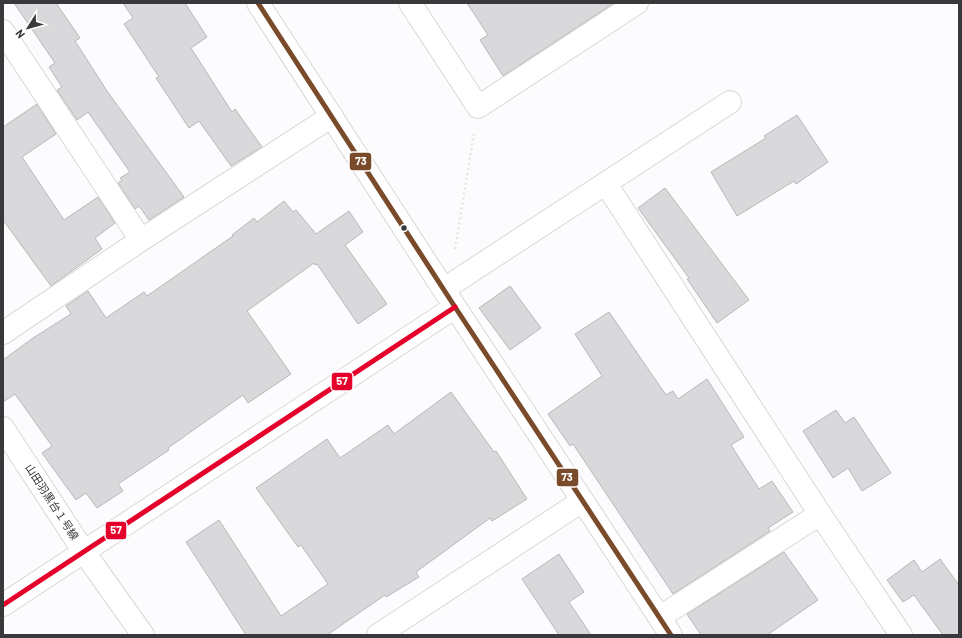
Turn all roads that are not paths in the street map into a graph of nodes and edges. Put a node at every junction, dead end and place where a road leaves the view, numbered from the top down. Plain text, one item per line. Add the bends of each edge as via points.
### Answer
1 (258, 3) edge
2 (410, 3) edge
3 (637, 3) edge
4 (3, 31) edge
5 (730, 102) dead end
6 (332, 116) junction
7 (606, 184) junction
8 (141, 240) junction
9 (444, 289) junction
10 (455, 307) junction
11 (3, 332) edge
12 (3, 428) edge
13 (582, 501) junction
14 (820, 514) junction
15 (84, 552) junction
16 (3, 605) edge
17 (660, 617) junction
18 (400, 629) edge
19 (142, 635) edge
20 (378, 635) edge
21 (672, 635) edge
22 (901, 635) edge

1 - 6 street
2 - 3 street via 478,107
4 - 8 street
5 - 7 street
6 - 8 street
6 - 9 street
7 - 9 street
7 - 14 street
8 - 11 street
9 - 10 street
10 - 13 street
10 - 15 street
12 - 15 street, 山田羽黒台１号線
13 - 17 street
13 - 18 street
14 - 17 street
14 - 22 street
15 - 16 street
15 - 19 street, 山田羽黒台１号線
17 - 21 street
18 - 20 street

